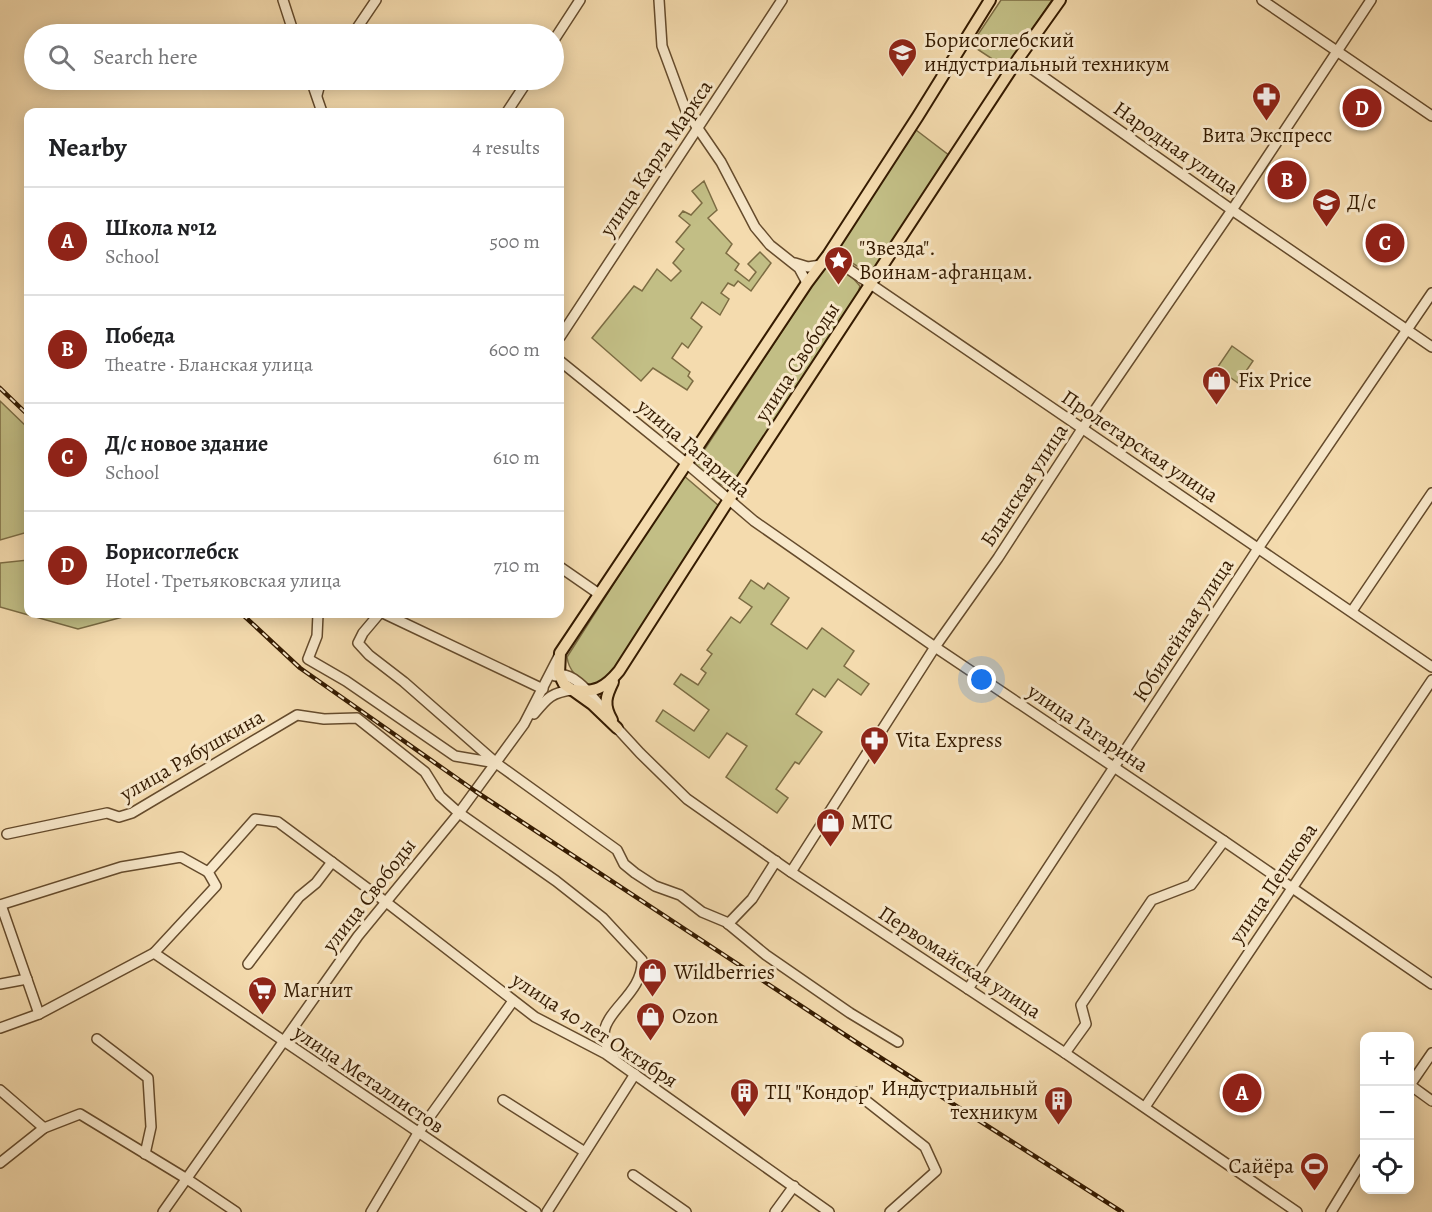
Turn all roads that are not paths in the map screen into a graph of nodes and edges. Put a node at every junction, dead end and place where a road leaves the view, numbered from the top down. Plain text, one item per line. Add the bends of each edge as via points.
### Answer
1 (283, 0) edge
2 (376, 0) edge
3 (580, 0) edge
4 (659, 0) edge
5 (782, 0) edge
6 (990, 0) edge
7 (1060, 0) edge
8 (1262, 0) edge
9 (1371, 0) edge
10 (291, 24) edge
11 (360, 24) edge
12 (564, 25) edge
13 (1337, 52) junction
14 (1018, 59) junction
15 (315, 90) edge
16 (318, 90) edge
17 (521, 90) edge
18 (317, 95) junction
19 (321, 108) edge
20 (510, 108) edge
21 (1432, 116) edge
22 (699, 127) junction
23 (1232, 210) junction
24 (828, 255) junction
25 (787, 260) junction
26 (821, 265) junction
27 (807, 282) junction
28 (871, 284) junction
29 (1432, 293) edge
30 (1407, 330) junction
31 (564, 331) edge
32 (1432, 347) edge
33 (564, 364) edge
34 (1082, 429) junction
35 (686, 463) junction
36 (1432, 493) edge
37 (728, 501) junction
38 (1258, 547) junction
39 (564, 570) edge
40 (599, 594) junction
41 (1352, 611) junction
42 (318, 618) edge
43 (376, 618) edge
44 (394, 618) edge
45 (935, 647) junction
46 (560, 653) junction
47 (1432, 667) edge
48 (619, 671) junction
49 (559, 674) junction
50 (1432, 680) edge
51 (545, 684) junction
52 (573, 690) junction
53 (587, 691) junction
54 (610, 717) junction
55 (617, 728) junction
56 (504, 751) junction
57 (495, 763) junction
58 (1115, 766) junction
59 (459, 813) junction
60 (7, 834) dead end
61 (1224, 841) junction
62 (776, 861) junction
63 (332, 862) junction
64 (208, 872) junction
65 (791, 872) junction
66 (1291, 887) junction
67 (386, 902) junction
68 (1, 905) edge
69 (728, 924) junction
70 (154, 953) junction
71 (249, 964) dead end
72 (27, 979) junction
73 (0, 984) edge
74 (1432, 984) edge
75 (968, 989) junction
76 (513, 1001) junction
77 (39, 1014) junction
78 (0, 1028) edge
79 (96, 1039) dead end
80 (603, 1041) junction
81 (283, 1042) junction
82 (898, 1042) dead end
83 (587, 1045) junction
84 (1065, 1053) junction
85 (1432, 1053) edge
86 (620, 1064) junction
87 (635, 1074) junction
88 (1414, 1079) edge
89 (1411, 1086) edge
90 (0, 1090) edge
91 (855, 1092) dead end
92 (503, 1100) dead end
93 (1432, 1101) edge
94 (1144, 1107) junction
95 (44, 1128) junction
96 (418, 1133) junction
97 (585, 1152) junction
98 (146, 1154) junction
99 (0, 1163) edge
100 (1360, 1166) edge
101 (633, 1175) dead end
102 (187, 1179) junction
103 (794, 1186) junction
104 (373, 1208) edge
105 (163, 1212) edge
106 (236, 1212) edge
107 (385, 1212) edge
108 (536, 1212) edge
109 (546, 1212) edge
110 (686, 1212) edge
111 (775, 1212) edge
112 (829, 1212) edge
113 (890, 1212) edge
114 (1297, 1212) edge
115 (1331, 1212) edge

1 - 10 street
2 - 11 street
3 - 12 street
4 - 22 street via 662,46 687,111
5 - 22 street, улица Карла Маркса
6 - 24 main road, улица Свободы
7 - 14 main road, улица Свободы
8 - 13 street
9 - 13 street, Бланская улица
13 - 21 street
13 - 23 street, Бланская улица
14 - 23 street, Народная улица
14 - 28 main road, улица Свободы
15 - 18 street
16 - 18 street
17 - 20 street
18 - 19 street
22 - 25 street via 755,227
22 - 31 street, улица Карла Маркса
23 - 30 street, Народная улица
23 - 34 street, Бланская улица
24 - 26 main road, улица Свободы
24 - 28 street, Пролетарская улица
25 - 26 street via 801,266
25 - 27 street via 799,268
26 - 27 main road, улица Свободы
27 - 35 main road, улица Свободы
28 - 34 street, Пролетарская улица
28 - 37 main road, улица Свободы
29 - 30 street, Юбилейная улица
30 - 32 street, Народная улица
30 - 38 street, Юбилейная улица
33 - 35 street, улица Гагарина
34 - 38 street, Пролетарская улица
34 - 45 street, Бланская улица
35 - 37 street, улица Гагарина
35 - 40 main road, улица Свободы
36 - 41 street
37 - 45 street, улица Гагарина
37 - 48 main road, улица Свободы
38 - 41 street, Пролетарская улица
38 - 58 street, Юбилейная улица
39 - 40 street
40 - 46 main road, улица Свободы
41 - 47 street, Пролетарская улица
42 - 57 street via 317,636 308,659 455,756
43 - 57 street via 358,644
44 - 51 street
45 - 58 street, улица Гагарина
45 - 65 street, Бланская улица
46 - 49 main road
46 - 51 street, улица Свободы
48 - 53 main road, улица Свободы via 605,686
48 - 54 main road via 606,699
49 - 51 street
49 - 52 main road
49 - 53 street via 567,675
50 - 66 street, улица Пешкова
51 - 56 street, улица Свободы
52 - 53 main road, улица Свободы
52 - 55 main road
52 - 56 street, улица Свободы via 549,697
53 - 54 street
54 - 55 main road
55 - 62 street, Первомайская улица via 687,799
56 - 57 street, улица Свободы
57 - 59 street, улица Свободы
57 - 69 street via 617,850 624,864 635,873
58 - 61 street, улица Гагарина
58 - 75 street, Юбилейная улица
59 - 60 street, улица Рябушкина via 440,796 425,772 357,718 297,715 132,813 119,817 107,813
59 - 67 street, улица Свободы
59 - 80 street, улица Рябушкина via 593,911 642,960 639,980 604,1027
61 - 66 street, улица Гагарина
61 - 84 street via 1191,885 1152,900 1081,1005 1086,1024
62 - 65 street, Первомайская улица
62 - 69 street via 752,899
63 - 64 street, улица 40 лет Октября via 278,822 255,819
63 - 67 street, улица 40 лет Октября
63 - 71 street via 299,897
64 - 68 street via 181,857 121,867
64 - 70 street via 216,886
65 - 75 street, Первомайская улица
66 - 74 street, улица Гагарина
66 - 94 street, улица Пешкова
67 - 76 street, улица 40 лет Октября
67 - 81 street, улица Свободы
68 - 72 street
69 - 82 street via 776,962
70 - 77 street
70 - 81 street, улица Металлистов
72 - 73 street
72 - 77 street
75 - 84 street, Первомайская улица
76 - 83 street, улица 40 лет Октября
76 - 96 street
77 - 78 street
79 - 98 street via 148,1078 151,1127
80 - 83 street
80 - 86 street
81 - 96 street, улица Металлистов
81 - 102 street, улица Свободы
83 - 86 street, улица 40 лет Октября
84 - 94 street, Первомайская улица
85 - 88 street
86 - 87 street, улица 40 лет Октября
87 - 97 street
87 - 103 street, улица 40 лет Октября
89 - 93 street
90 - 95 street
91 - 113 street via 925,1147 936,1171
92 - 97 street
94 - 114 street, Первомайская улица
95 - 98 street via 80,1114
95 - 99 street
96 - 104 street
96 - 108 street, улица Металлистов
97 - 109 street
98 - 102 street
100 - 115 street
101 - 110 street
102 - 105 street, улица Свободы
102 - 106 street
103 - 111 street
103 - 112 street, улица 40 лет Октября
104 - 107 street

